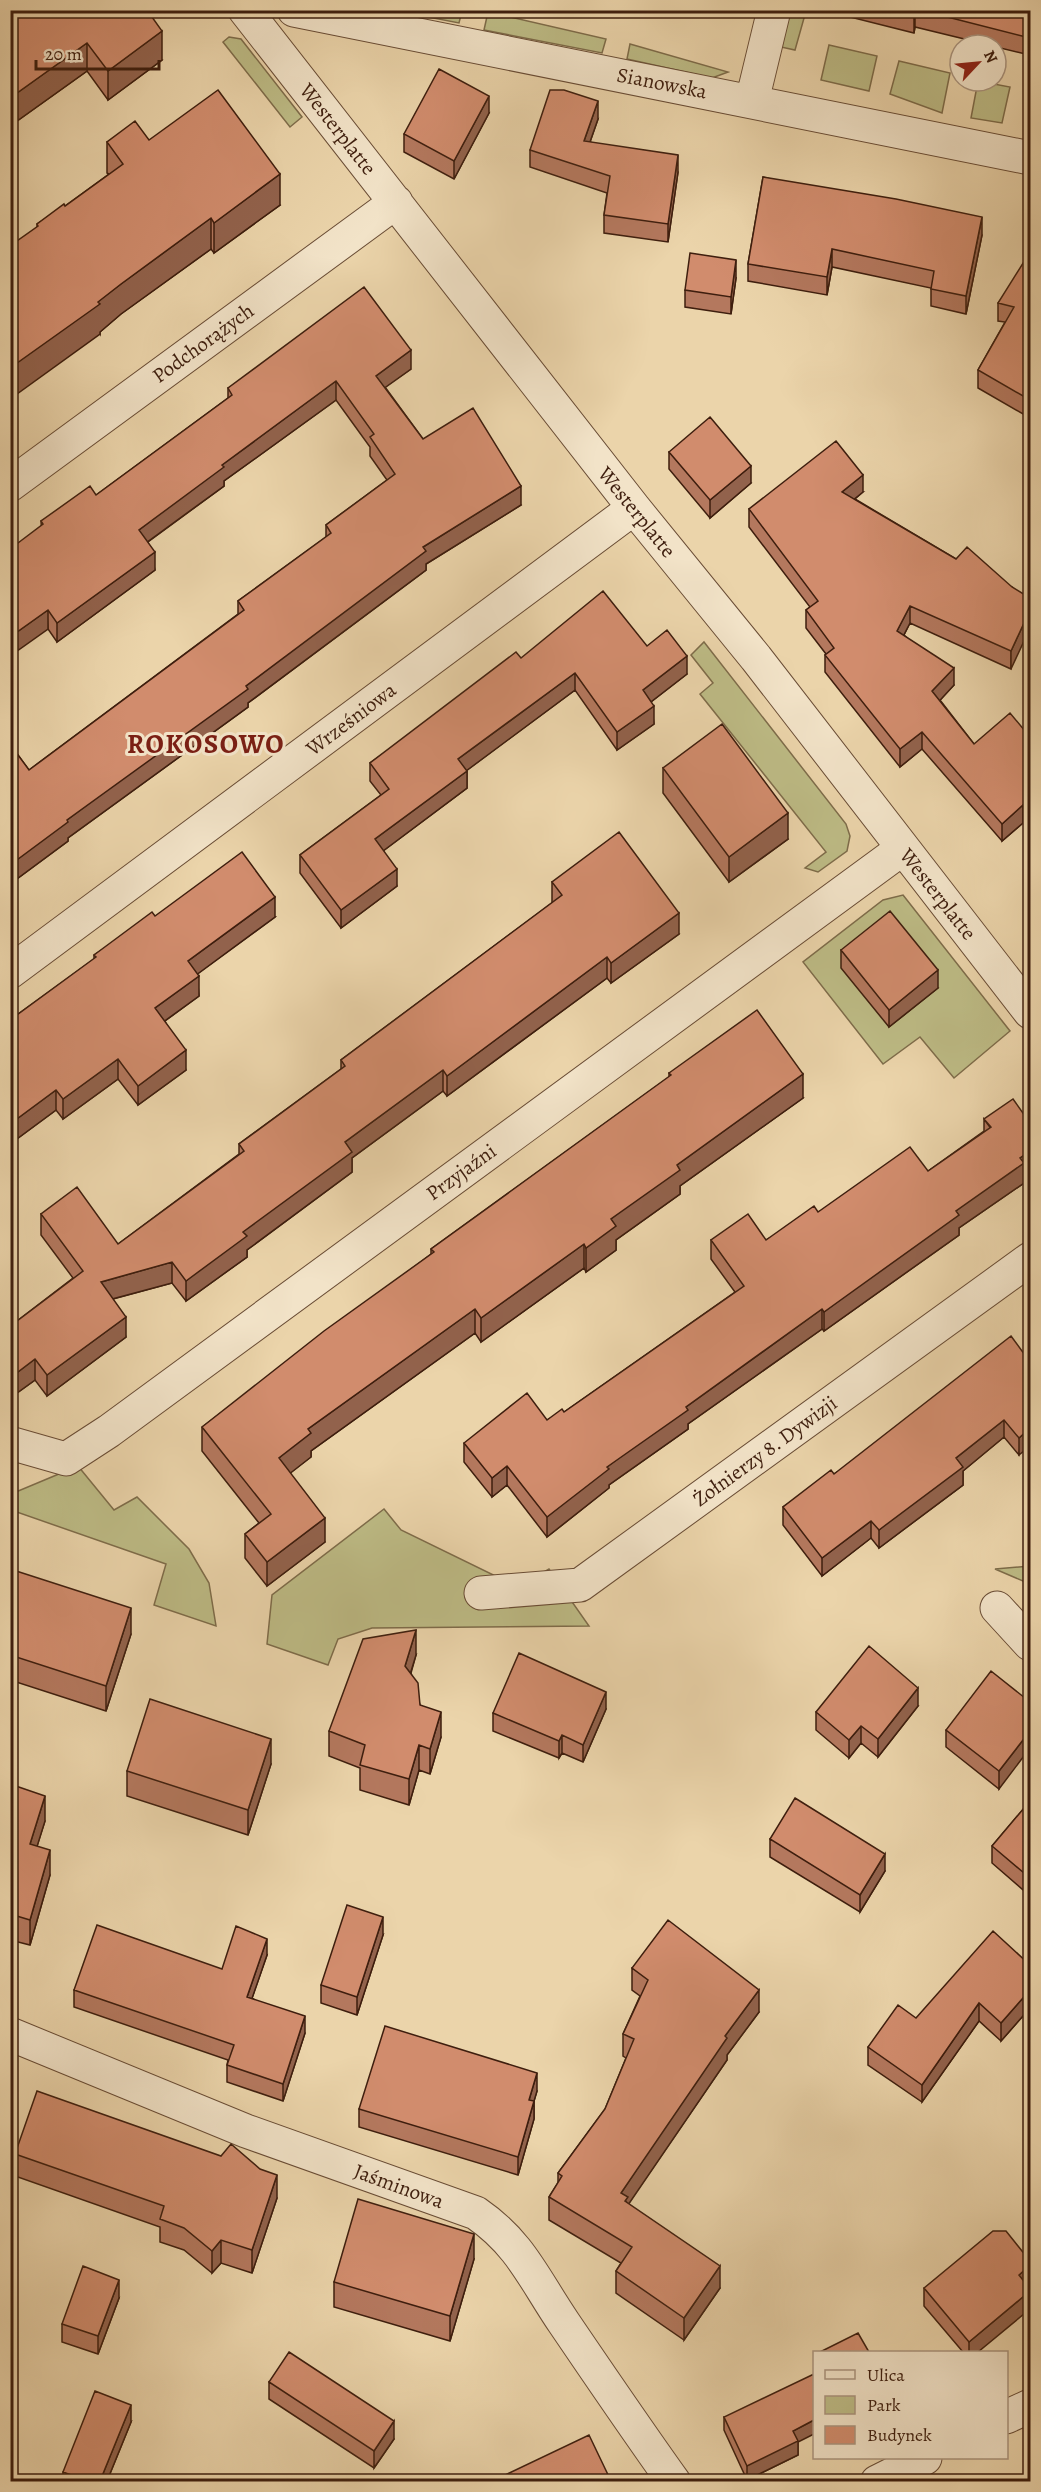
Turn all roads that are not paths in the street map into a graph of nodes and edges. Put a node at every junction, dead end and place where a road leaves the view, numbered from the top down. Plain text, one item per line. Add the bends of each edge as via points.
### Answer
1 (245, 10) edge
2 (294, 10) edge
3 (774, 10) edge
4 (752, 101) junction
5 (1030, 158) edge
6 (396, 202) junction
7 (10, 484) edge
8 (634, 508) junction
9 (902, 849) junction
10 (10, 972) edge
11 (1030, 1012) edge
12 (1030, 1259) edge
13 (10, 1443) edge
14 (481, 1593) dead end
15 (997, 1608) dead end
16 (1030, 1644) edge
17 (10, 2034) edge
18 (1030, 2406) edge
19 (1008, 2416) edge
20 (921, 2459) edge
21 (674, 2481) edge
22 (877, 2481) edge

1 - 6 street, Westerplatte
2 - 4 street, Sianowska
3 - 4 street
4 - 5 street, Sianowska
6 - 7 street, Podchorążych
6 - 8 street, Westerplatte
8 - 9 street, Westerplatte via 756,658
8 - 10 street, Wrześniowa
9 - 11 street, Westerplatte
9 - 13 street, Przyjaźni via 66,1459
12 - 14 street, Żołnierzy 8. Dywizji via 580,1586
15 - 16 street
17 - 21 street, Jaśminowa via 246,2131 476,2213 520,2253 547,2299
18 - 19 street
20 - 22 street

